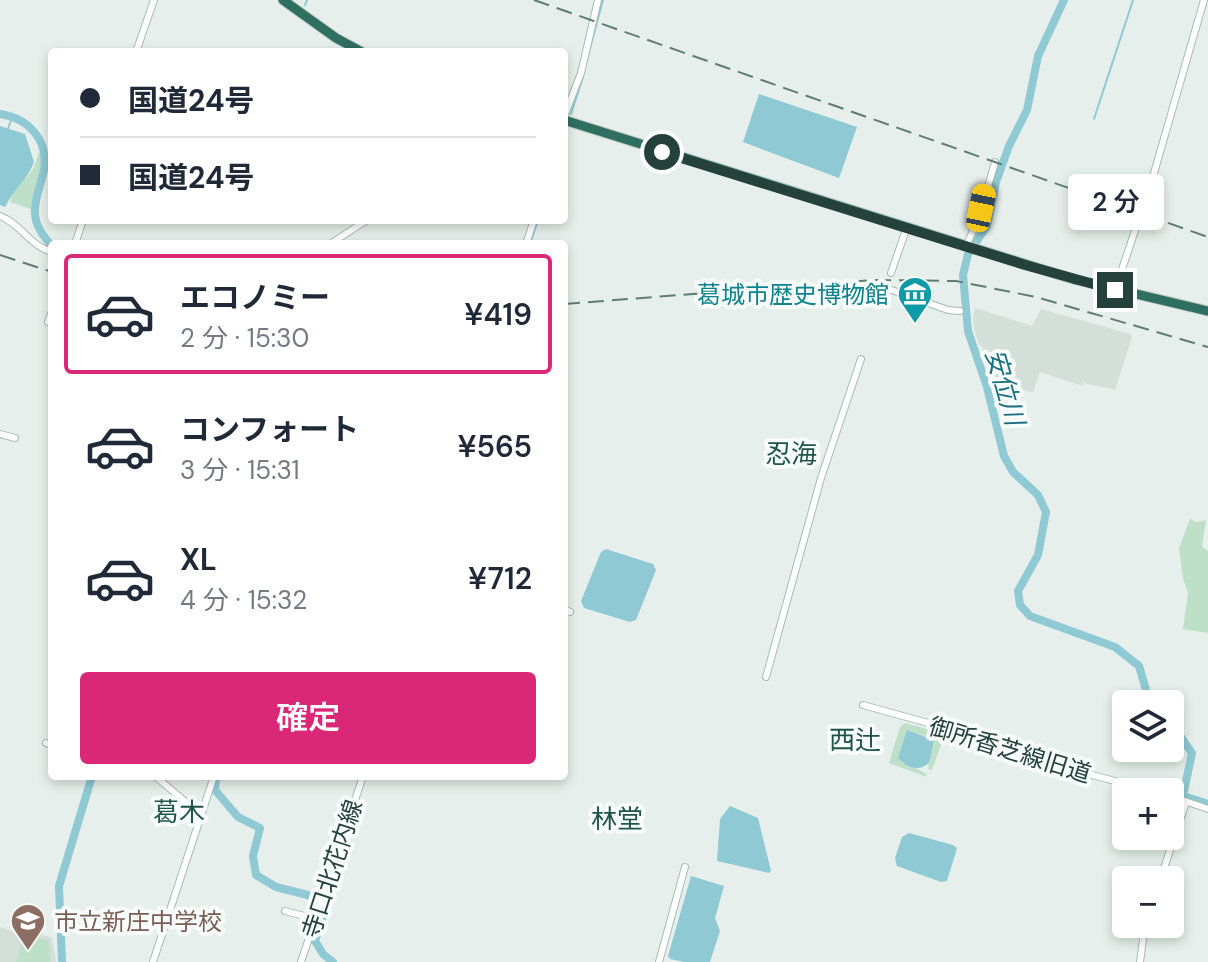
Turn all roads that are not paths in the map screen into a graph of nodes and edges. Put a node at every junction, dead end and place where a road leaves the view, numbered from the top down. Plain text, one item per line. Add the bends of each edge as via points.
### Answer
1 (154, 0) edge
2 (283, 0) edge
3 (598, 0) edge
4 (1204, 0) edge
5 (137, 48) edge
6 (355, 48) edge
7 (568, 108) edge
8 (568, 120) edge
9 (995, 162) dead end
10 (6, 218) edge
11 (361, 224) edge
12 (907, 227) junction
13 (336, 240) edge
14 (971, 247) junction
15 (48, 251) edge
16 (891, 273) dead end
17 (886, 288) dead end
18 (1115, 290) junction
19 (960, 311) dead end
20 (1208, 311) edge
21 (861, 359) dead end
22 (0, 434) edge
23 (15, 438) dead end
24 (766, 677) dead end
25 (863, 705) dead end
26 (160, 780) edge
27 (213, 780) edge
28 (362, 780) edge
29 (1112, 780) edge
30 (1186, 802) joint
31 (1208, 809) edge
32 (201, 815) junction
33 (1165, 866) edge
34 (685, 867) dead end
35 (285, 911) dead end
36 (316, 919) junction
37 (1143, 938) edge
38 (153, 962) edge
39 (301, 962) edge
40 (659, 962) edge
41 (1140, 962) edge

1 - 5 street
2 - 6 highway
3 - 7 street
4 - 18 street
8 - 12 highway
9 - 14 street
10 - 15 street
11 - 13 street
12 - 14 highway
12 - 16 street
14 - 18 highway
17 - 19 street
18 - 20 highway
21 - 24 street via 821,478
22 - 23 street
25 - 29 street, 御所香芝線旧道
26 - 32 street
27 - 32 street
28 - 36 street, 寺口北花内線
30 - 31 street
30 - 33 street
32 - 38 street
34 - 40 street
35 - 36 street
36 - 39 street, 寺口北花内線
37 - 41 street

